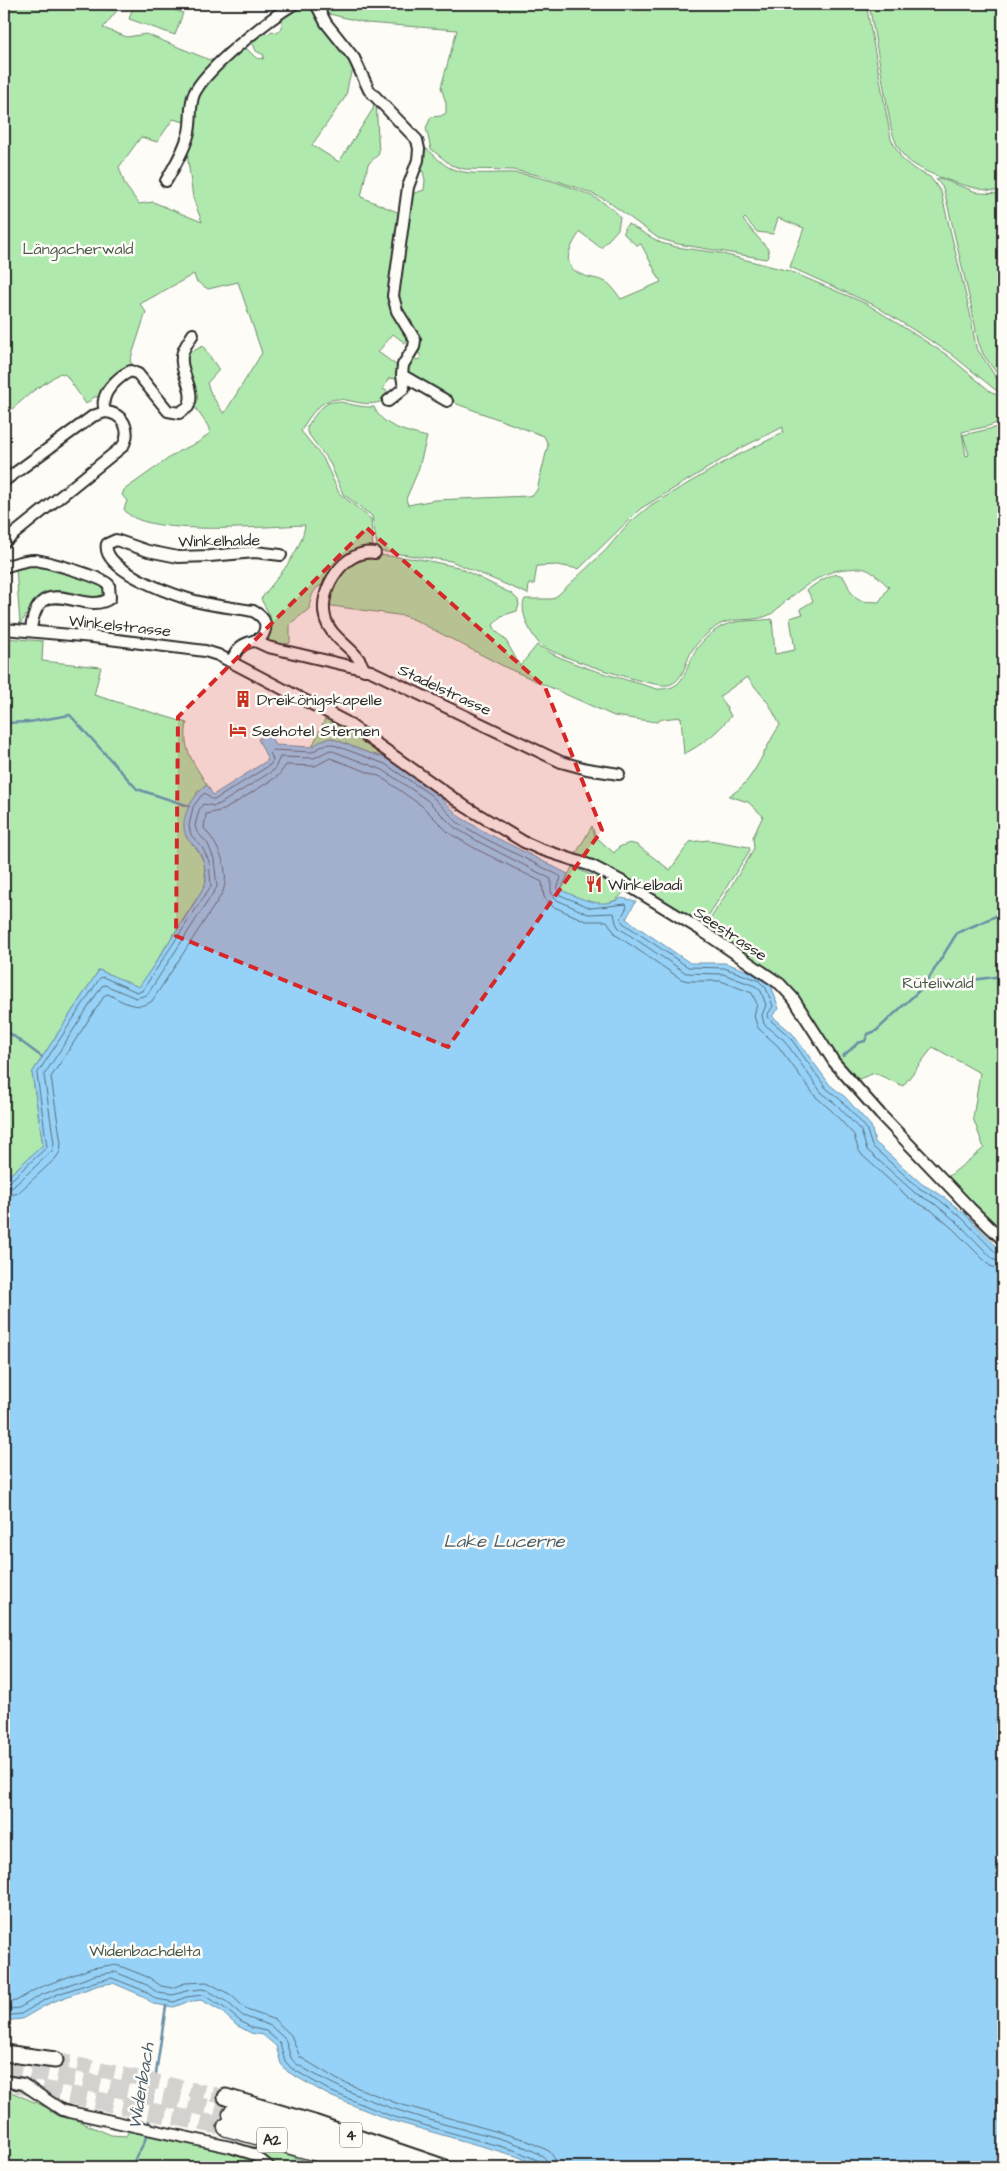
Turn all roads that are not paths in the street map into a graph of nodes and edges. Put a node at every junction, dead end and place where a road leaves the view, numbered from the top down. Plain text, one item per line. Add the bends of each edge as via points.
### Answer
1 (294, 4) edge
2 (316, 4) edge
3 (166, 181) dead end
4 (194, 334) dead end
5 (402, 375) junction
6 (388, 401) dead end
7 (447, 401) dead end
8 (105, 412) junction
9 (4, 481) edge
10 (4, 542) edge
11 (376, 553) dead end
12 (281, 555) dead end
13 (4, 567) edge
14 (4, 629) edge
15 (30, 630) junction
16 (255, 641) junction
17 (231, 661) junction
18 (364, 670) junction
19 (619, 774) dead end
20 (1003, 1240) edge
21 (4, 2054) edge
22 (55, 2060) tunnel mouth
23 (4, 2081) edge
24 (226, 2097) tunnel mouth
25 (269, 2167) edge
26 (360, 2167) edge
27 (398, 2167) edge
28 (443, 2167) edge

1 - 3 street via 224,58 201,83 192,100 186,144
2 - 5 street via 354,58 369,90 418,140 418,160 408,187 393,296 398,312 415,340 403,365
4 - 8 street via 181,359 190,397 188,407 179,413 168,411 138,374 131,371 110,389 104,399
5 - 6 street via 404,388
5 - 7 street
8 - 9 street via 89,419
8 - 10 street via 117,415 124,423 127,432 123,446
11 - 18 street via 365,551 338,571 330,582 324,604 325,618 332,631 361,660
12 - 16 street, Winkelhalde via 255,552 178,556 148,551 116,540 107,544 108,554 114,562 146,584 190,600 253,611 262,616 266,629
13 - 15 street via 37,560 100,578 109,585 110,598 98,604 60,596 46,600 33,616
14 - 15 street, Winkelstrasse
15 - 17 street, Winkelstrasse via 205,651
16 - 17 street, Winkelhalde via 240,646
16 - 18 street, Stadelstrasse
17 - 20 street, Seestrasse via 346,722 491,822 540,849 592,866 621,881 780,984 793,998 834,1062
18 - 19 street, Stadelstrasse via 561,762
21 - 22 main road
23 - 25 street via 23,2084 62,2110 245,2151
24 - 28 main road, 4
26 - 27 highway, A2 via 229,2121 315,2139

